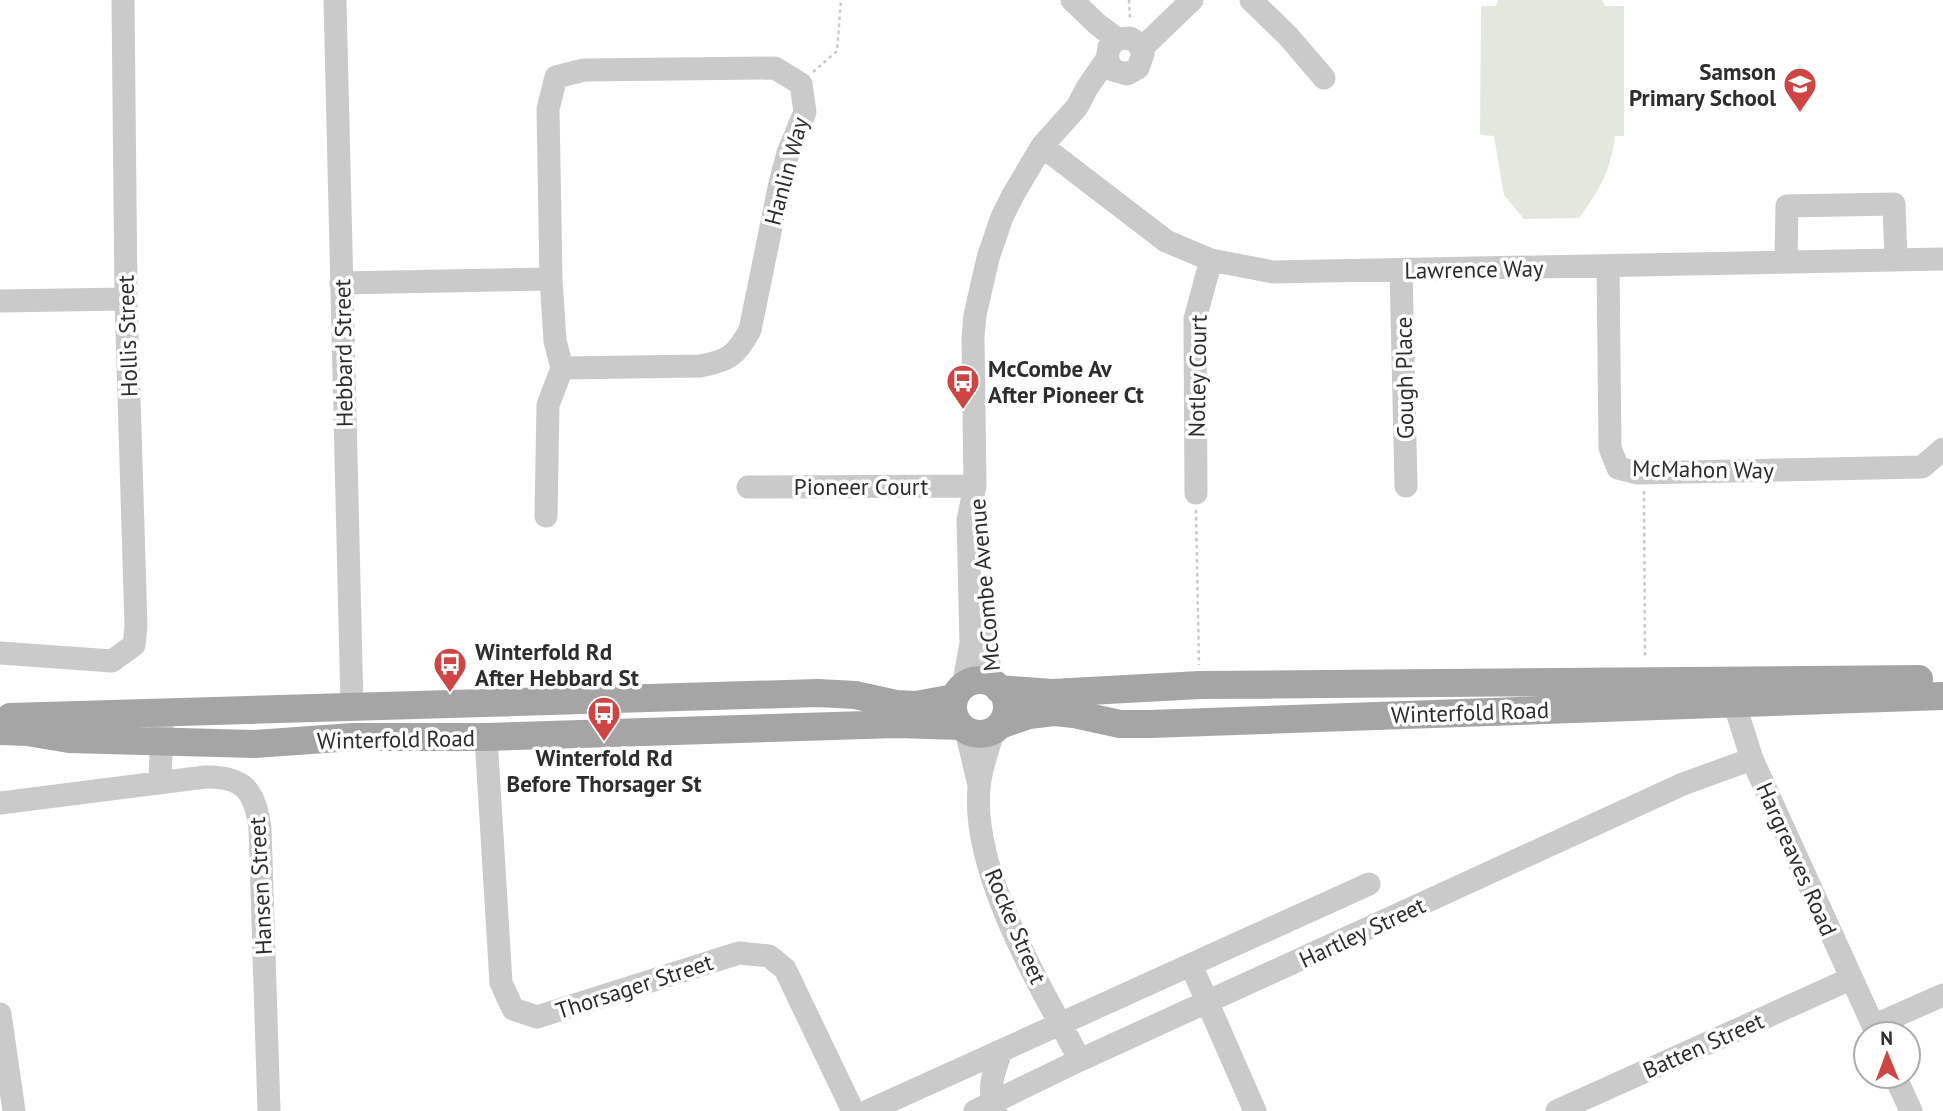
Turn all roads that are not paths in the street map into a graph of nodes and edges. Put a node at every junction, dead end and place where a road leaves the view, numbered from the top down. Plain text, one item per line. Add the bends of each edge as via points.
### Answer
1 (123, 0) edge
2 (335, 0) edge
3 (1072, 0) edge
4 (1171, 0) edge
5 (1192, 0) edge
6 (1251, 0) edge
7 (1122, 46) junction
8 (1324, 78) dead end
9 (1042, 146) junction
10 (1943, 259) edge
11 (1211, 260) junction
12 (1896, 260) junction
13 (1786, 262) junction
14 (1608, 266) junction
15 (1401, 270) junction
16 (551, 279) junction
17 (341, 283) junction
18 (126, 299) junction
19 (0, 301) edge
20 (562, 368) junction
21 (1943, 449) edge
22 (975, 486) junction
23 (1406, 486) dead end
24 (748, 487) dead end
25 (1196, 494) road end
26 (546, 516) dead end
27 (0, 653) edge
28 (1943, 678) edge
29 (996, 687) junction
30 (1731, 691) junction
31 (959, 693) junction
32 (1943, 696) edge
33 (352, 706) junction
34 (162, 712) junction
35 (0, 718) edge
36 (963, 728) junction
37 (997, 728) junction
38 (0, 731) edge
39 (486, 737) junction
40 (162, 742) junction
41 (1752, 759) junction
42 (160, 782) junction
43 (979, 784) junction
44 (0, 803) edge
45 (1369, 884) dead end
46 (1191, 965) junction
47 (1850, 979) junction
48 (1943, 995) edge
49 (1207, 1003) junction
50 (0, 1014) edge
51 (1870, 1020) edge
52 (1894, 1020) edge
53 (1061, 1025) junction
54 (1001, 1052) junction
55 (1080, 1060) junction
56 (1901, 1090) edge
57 (988, 1108) edge
58 (14, 1111) edge
59 (269, 1111) edge
60 (853, 1111) edge
61 (868, 1111) edge
62 (1255, 1111) edge
63 (1557, 1111) edge
64 (1911, 1111) edge

1 - 18 street, Hollis Street
2 - 17 street, Hebbard Street
3 - 7 street
4 - 7 street, McCombe Avenue
5 - 7 street, McCombe Avenue
6 - 8 street
7 - 9 street, McCombe Avenue via 1095,98 1077,107
9 - 11 street, Lawrence Way via 1166,242
9 - 22 street, McCombe Avenue via 1002,217 978,296 973,337
10 - 12 street, Lawrence Way
11 - 15 street, Lawrence Way via 1273,272
11 - 25 street, Notley Court via 1195,319
12 - 13 street, Lawrence Way
12 - 13 street via 1894,204 1881,204 1787,206
13 - 14 street, Lawrence Way
14 - 15 street, Lawrence Way
14 - 21 street, McMahon Way via 1610,448 1618,468 1644,473 1922,467
15 - 23 street, Gough Place
16 - 17 street
16 - 20 street, Hanlin Way via 555,341
16 - 20 street, Hanlin Way via 548,109 556,77 584,70 775,68 801,84 805,113 788,153 750,330 743,344 721,362 699,366
17 - 33 street, Hebbard Street
18 - 19 street
18 - 27 street, Hollis Street via 134,645 112,661
20 - 26 street via 548,405
22 - 24 street, Pioneer Court
22 - 29 street, McCombe Avenue via 983,521 985,641
22 - 31 street, McCombe Avenue via 968,520 971,643
28 - 30 main road, Winterfold Road
29 - 30 main road, Winterfold Road via 1052,693 1200,685 1645,680
29 - 31 main road via 978,681
29 - 37 main road via 1006,704
30 - 32 main road, Winterfold Road
30 - 37 main road, Winterfold Road via 1150,724 1120,724 1054,712 1029,715
30 - 41 street, Hargreaves Road
31 - 33 main road, Winterfold Road via 916,705 818,693
31 - 36 main road via 954,714
33 - 34 main road, Winterfold Road
34 - 35 main road, Winterfold Road
34 - 40 street
36 - 37 main road via 979,734
36 - 39 main road, Winterfold Road via 897,724
36 - 43 street, Rocke Street
37 - 43 street, Rocke Street
38 - 40 main road, Winterfold Road
39 - 40 main road, Winterfold Road
39 - 60 street, Thorsager Street via 501,983 513,1009 537,1017 739,953 769,956 785,969
40 - 42 street
41 - 47 street, Hargreaves Road
41 - 49 street, Hartley Street via 1683,784
42 - 44 street, Hansen Street
42 - 59 street, Hansen Street via 231,779 255,801 260,828
43 - 53 street, Rocke Street via 981,831 996,887
45 - 46 street, Hartley Street
46 - 49 street
46 - 53 street, Hartley Street
47 - 51 street, Hargreaves Road
47 - 63 street, Batten Street
48 - 52 street
49 - 55 street, Hartley Street
49 - 62 street
50 - 58 street
53 - 54 street, Hartley Street
53 - 55 street, Rocke Street
54 - 57 street
54 - 61 street, Hartley Street
55 - 57 street, Hartley Street
56 - 64 street

